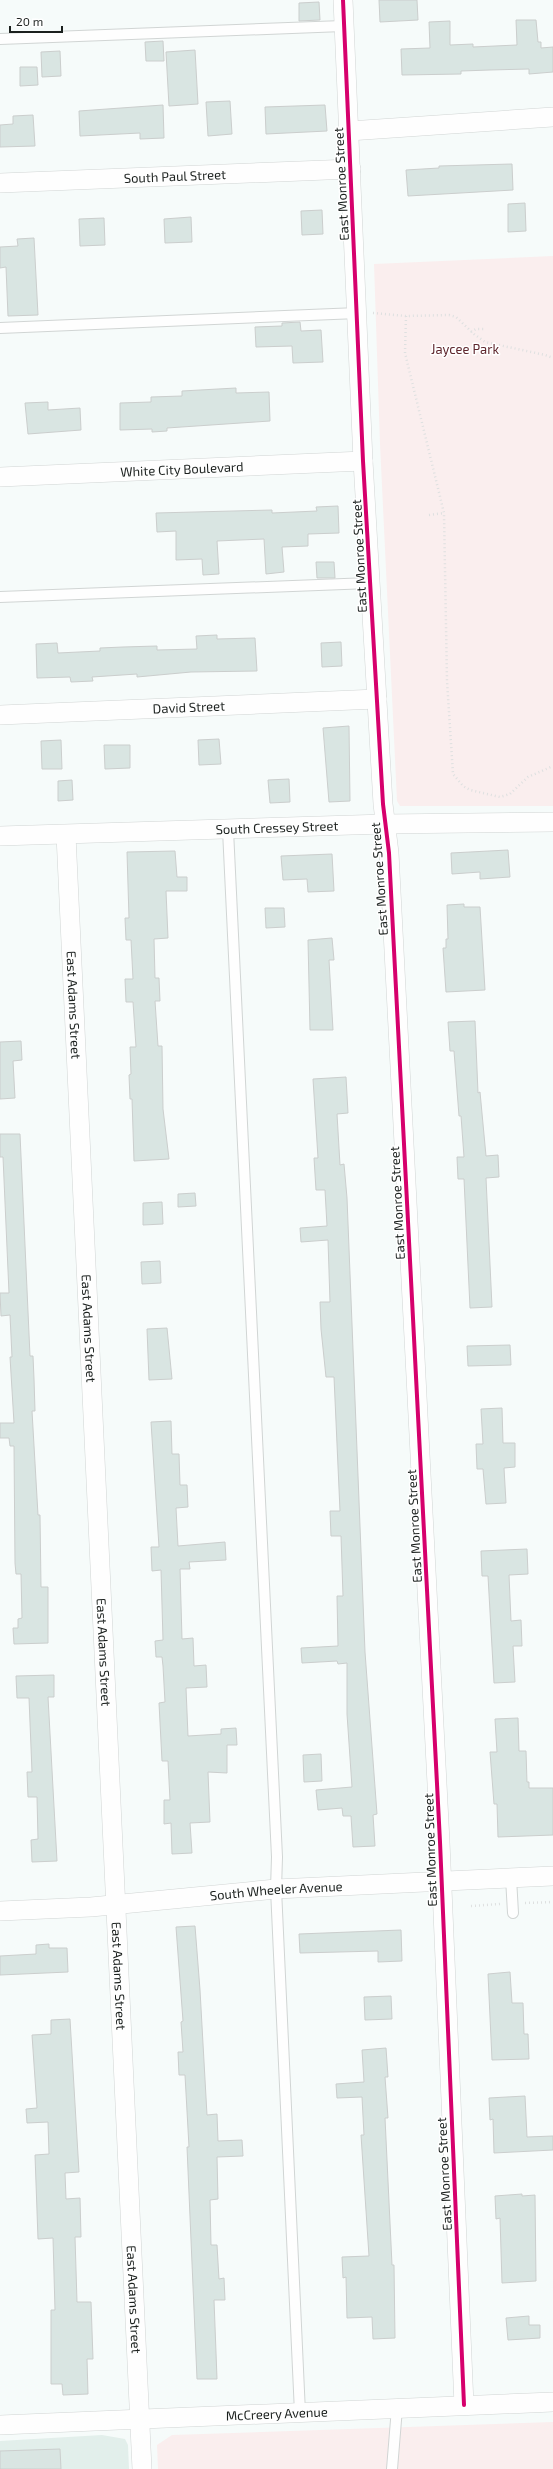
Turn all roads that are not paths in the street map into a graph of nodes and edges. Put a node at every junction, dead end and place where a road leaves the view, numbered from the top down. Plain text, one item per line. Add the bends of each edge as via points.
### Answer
1 (343, 0) edge
2 (343, 26) junction
3 (0, 38) edge
4 (553, 116) edge
5 (349, 131) junction
6 (351, 169) junction
7 (0, 184) edge
8 (358, 313) junction
9 (0, 328) edge
10 (363, 461) junction
11 (0, 477) edge
12 (370, 583) junction
13 (0, 597) edge
14 (377, 699) junction
15 (0, 715) edge
16 (553, 822) edge
17 (385, 824) junction
18 (228, 830) junction
19 (66, 835) junction
20 (0, 836) edge
21 (553, 1876) edge
22 (511, 1878) junction
23 (442, 1881) junction
24 (276, 1889) junction
25 (117, 1904) junction
26 (0, 1911) edge
27 (513, 1913) dead end
28 (553, 2402) edge
29 (464, 2405) junction
30 (398, 2408) junction
31 (300, 2413) junction
32 (140, 2419) junction
33 (0, 2425) edge
34 (142, 2469) edge
35 (392, 2469) edge

1 - 2 street, East Monroe Street
2 - 3 lane
2 - 5 street, East Monroe Street
4 - 5 street
5 - 6 street, East Monroe Street
6 - 7 street, South Paul Street
6 - 8 street, East Monroe Street
8 - 9 lane
8 - 10 street, East Monroe Street
10 - 11 street, White City Boulevard
10 - 12 street, East Monroe Street
12 - 13 lane
12 - 14 street, East Monroe Street
14 - 15 street, David Street
14 - 17 street, East Monroe Street
16 - 17 street, South Cressey Street
17 - 18 street, South Cressey Street
17 - 23 street, East Monroe Street via 390,869
18 - 19 street, South Cressey Street
18 - 24 lane via 277,1857
19 - 20 street, South Cressey Street
19 - 25 street, East Adams Street
21 - 22 street, South Wheeler Avenue
22 - 23 street, South Wheeler Avenue
22 - 27 lane
23 - 24 street, South Wheeler Avenue
23 - 29 street, East Monroe Street
24 - 25 street, South Wheeler Avenue
24 - 31 lane
25 - 26 street, South Wheeler Avenue
25 - 32 street, East Adams Street
28 - 29 street, McCreery Avenue
29 - 30 street, McCreery Avenue
30 - 31 street, McCreery Avenue
30 - 35 lane
31 - 32 street, McCreery Avenue
32 - 33 street, McCreery Avenue
32 - 34 street, East Adams Street

